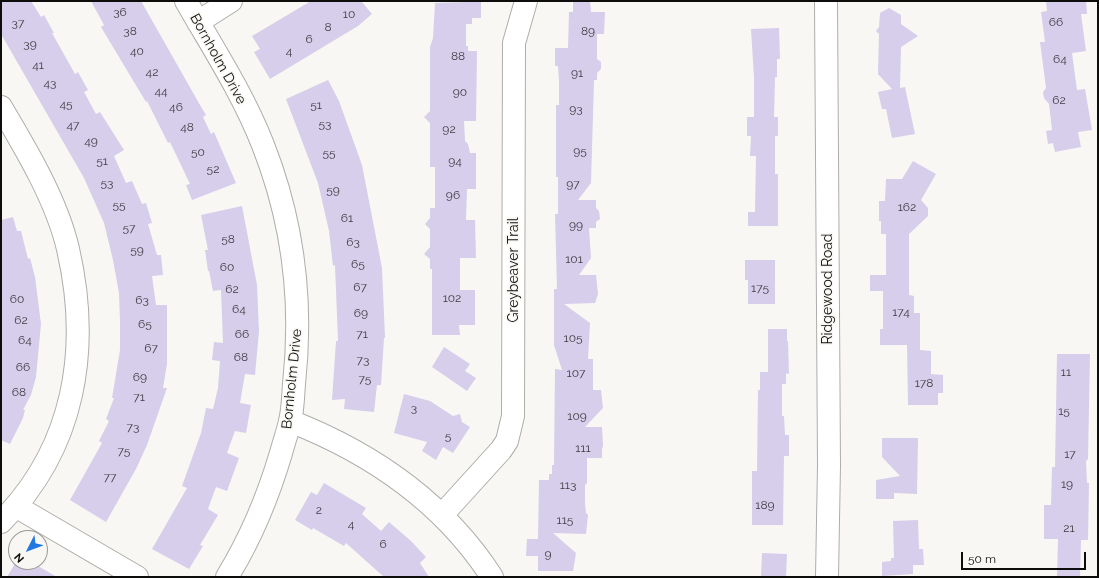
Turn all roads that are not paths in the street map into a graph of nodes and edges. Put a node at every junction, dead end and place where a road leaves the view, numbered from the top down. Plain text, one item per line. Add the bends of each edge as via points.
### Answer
1 (186, 1) edge
2 (231, 1) edge
3 (526, 1) edge
4 (826, 1) edge
5 (198, 22) junction
6 (1, 107) edge
7 (290, 421) junction
8 (16, 507) junction
9 (442, 515) junction
10 (1, 522) edge
11 (137, 577) edge
12 (227, 577) edge
13 (492, 577) edge
14 (827, 577) edge

1 - 5 street, Bornholm Drive
2 - 5 street
3 - 9 street, Greybeaver Trail via 514,43 513,416 507,441 501,450
4 - 14 street, Ridgewood Road via 830,465
5 - 7 street, Bornholm Drive via 238,91 263,144 280,194 292,248 297,296 298,349
6 - 8 street via 32,160 66,242 79,329 76,371 70,404 58,440 38,476
7 - 9 street via 311,429 378,464 400,478
7 - 12 street, Bornholm Drive via 256,523
8 - 10 street
8 - 11 street
9 - 13 street via 465,538

